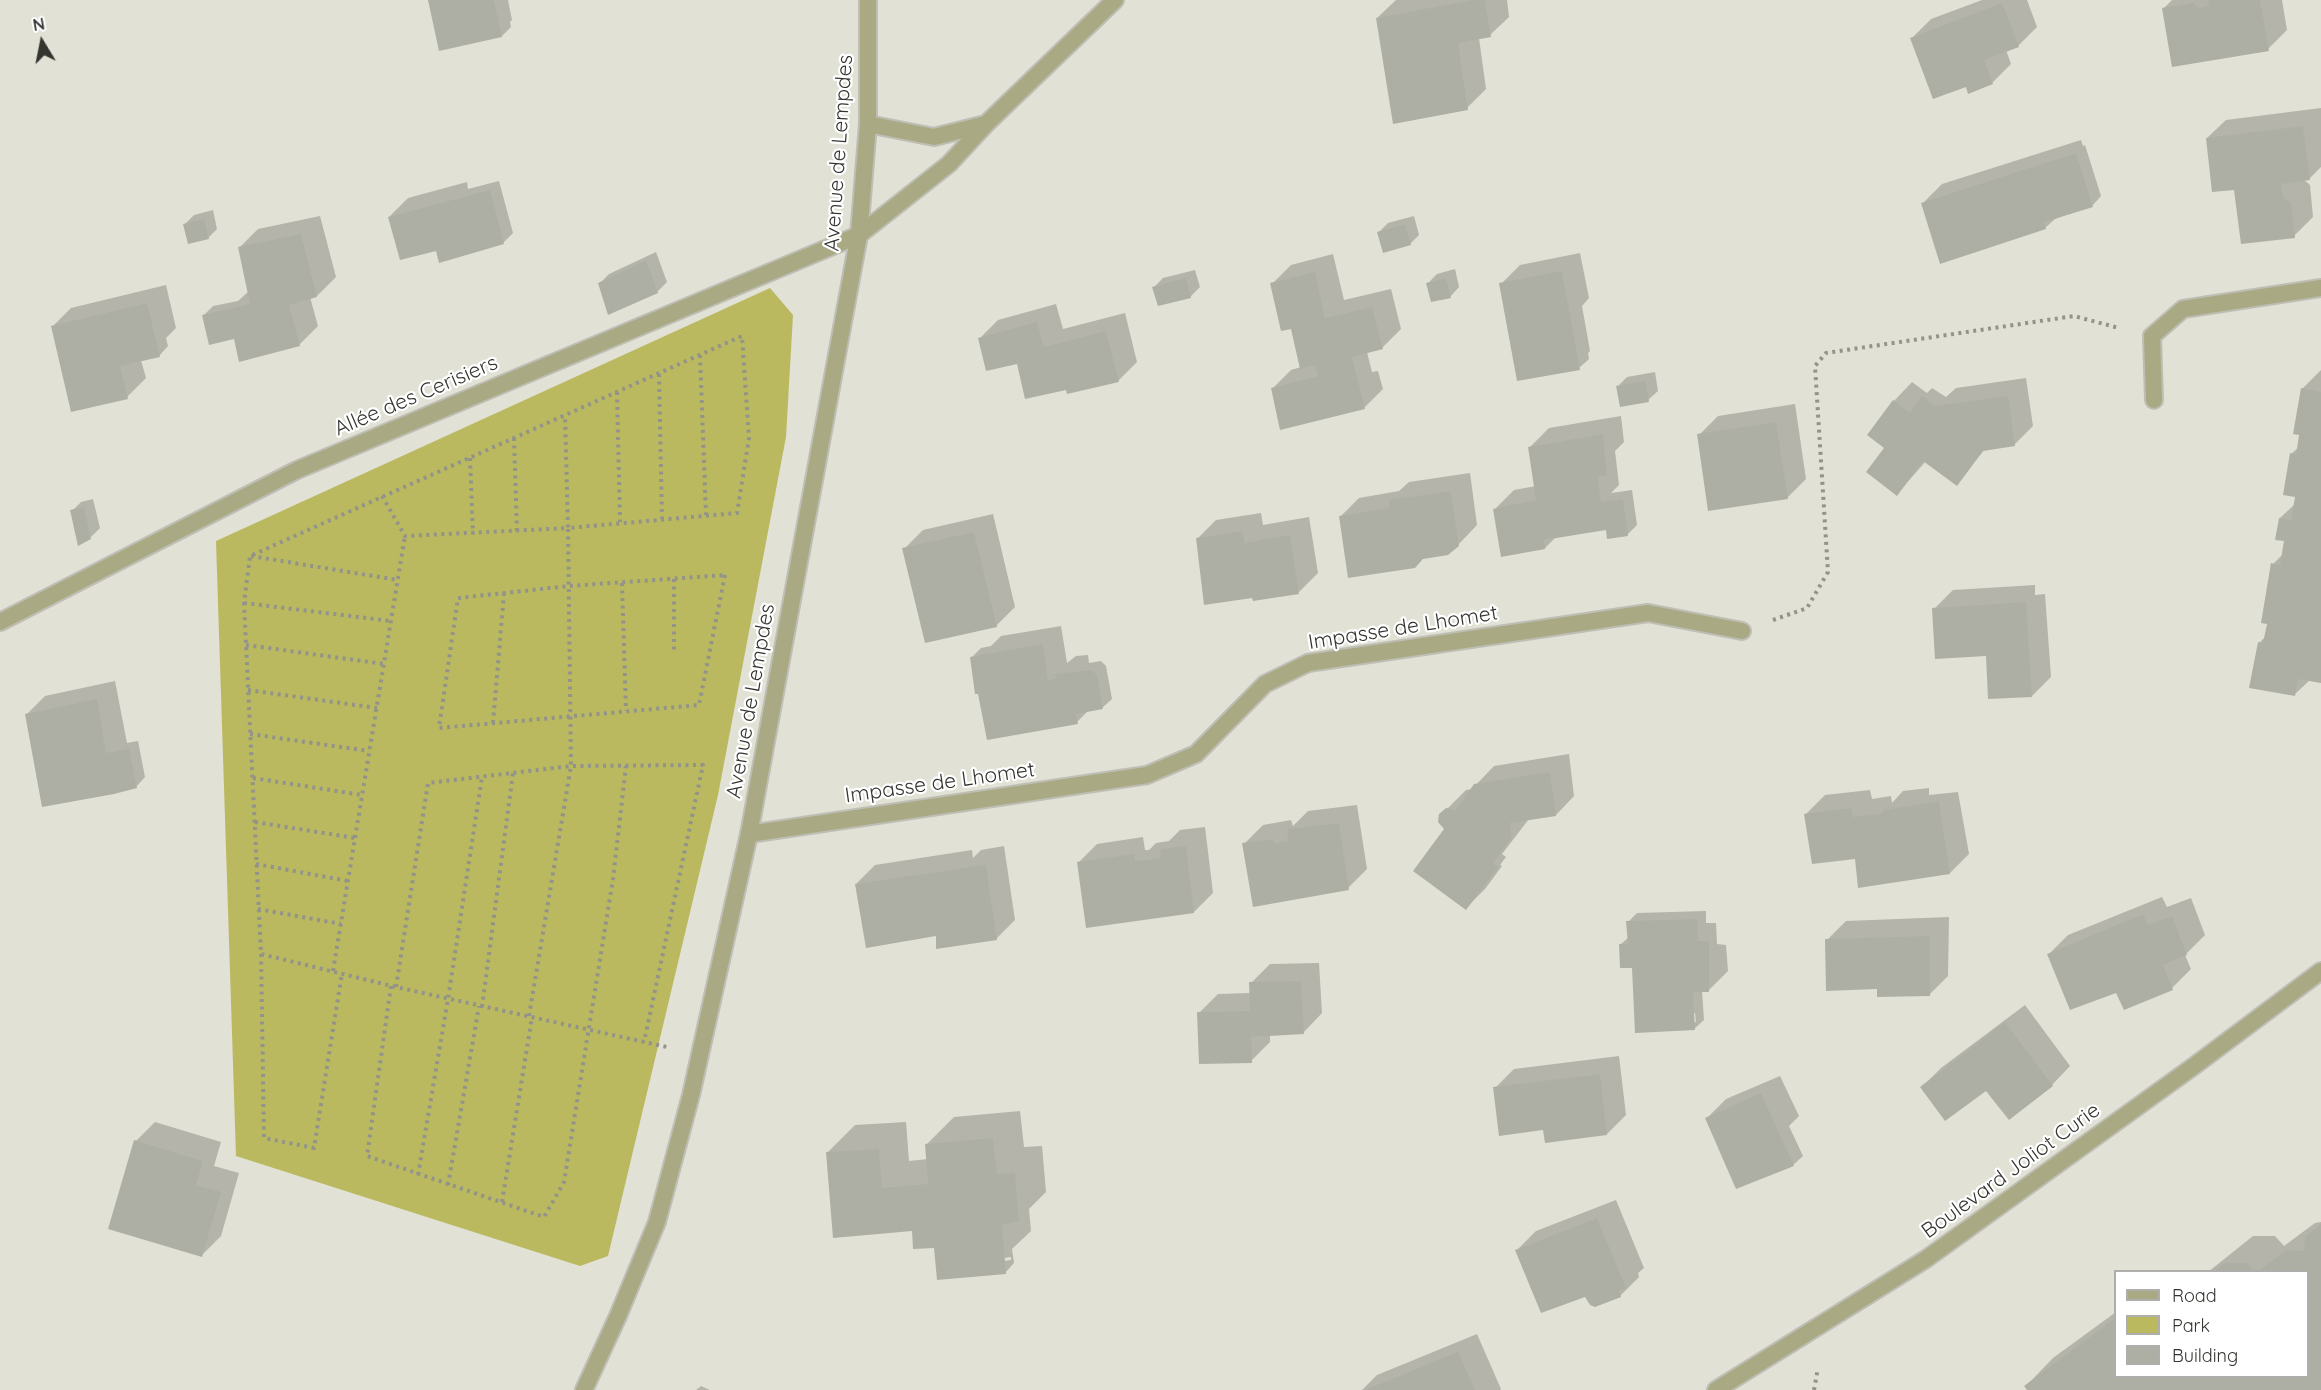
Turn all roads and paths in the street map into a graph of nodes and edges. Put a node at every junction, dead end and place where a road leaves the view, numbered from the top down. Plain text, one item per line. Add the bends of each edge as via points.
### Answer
1 (868, 0) edge
2 (1114, 0) edge
3 (987, 123) junction
4 (868, 124) junction
5 (859, 235) junction
6 (2321, 288) edge
7 (2152, 336) junction
8 (700, 355) junction
9 (659, 374) junction
10 (617, 392) junction
11 (2154, 400) dead end
12 (565, 415) junction
13 (514, 438) junction
14 (470, 458) junction
15 (382, 496) junction
16 (706, 516) junction
17 (663, 519) junction
18 (620, 522) junction
19 (568, 528) junction
20 (517, 531) junction
21 (473, 534) junction
22 (405, 536) junction
23 (250, 556) junction
24 (674, 579) junction
25 (398, 580) junction
26 (622, 583) junction
27 (569, 586) junction
28 (504, 593) junction
29 (244, 603) junction
30 (391, 621) junction
31 (0, 622) edge
32 (1742, 631) joint
33 (246, 645) junction
34 (674, 654) dead end
35 (384, 664) junction
36 (248, 690) junction
37 (377, 708) junction
38 (626, 711) junction
39 (570, 716) junction
40 (494, 723) junction
41 (250, 734) junction
42 (369, 751) junction
43 (571, 766) junction
44 (626, 766) junction
45 (513, 773) junction
46 (482, 777) junction
47 (252, 778) junction
48 (362, 795) junction
49 (255, 822) junction
50 (749, 834) junction
51 (356, 838) junction
52 (256, 864) junction
53 (348, 881) junction
54 (258, 909) junction
55 (341, 924) junction
56 (261, 954) junction
57 (333, 971) junction
58 (2321, 971) edge
59 (342, 973) junction
60 (393, 987) junction
61 (448, 999) junction
62 (480, 1006) junction
63 (530, 1017) junction
64 (589, 1030) junction
65 (645, 1042) junction
66 (699, 1054) junction
67 (418, 1174) junction
68 (448, 1185) junction
69 (502, 1202) junction
70 (584, 1390) edge
71 (1716, 1390) edge

1 - 4 street, Avenue de Lempdes
2 - 3 street, Allée des Cerisiers
3 - 4 street via 934,137
3 - 5 street, Allée des Cerisiers via 949,164
4 - 5 street, Avenue de Lempdes
5 - 31 street, Allée des Cerisiers via 297,470
5 - 50 street, Avenue de Lempdes
6 - 7 street via 2183,309
7 - 11 street
7 - 32 path via 2074,316 1826,353 1815,366 1828,572 1807,608
8 - 9 path
8 - 16 path
8 - 16 path via 742,336 749,438 736,513
9 - 10 path
9 - 17 path
10 - 12 path
10 - 18 path
12 - 13 path
12 - 19 path
13 - 14 path
13 - 20 path
14 - 15 path
14 - 21 path
15 - 22 path
15 - 23 path
16 - 17 path
17 - 18 path
18 - 19 path
19 - 20 path
19 - 27 path
20 - 21 path
21 - 22 path
22 - 25 path
23 - 25 path
23 - 29 path
24 - 26 path
24 - 34 path
24 - 38 path via 725,575 699,705
25 - 30 path
26 - 27 path
26 - 38 path
27 - 28 path
27 - 39 path
28 - 40 path
28 - 40 path via 458,598 439,728
29 - 30 path
29 - 33 path
30 - 35 path
32 - 50 street, Impasse de Lhomet via 1648,613 1308,663 1265,684 1196,754 1147,775
33 - 35 path
33 - 36 path
35 - 37 path
36 - 37 path
36 - 41 path
37 - 42 path
38 - 39 path
39 - 40 path
39 - 43 path
41 - 42 path
41 - 47 path
42 - 48 path
43 - 44 path
43 - 45 path
43 - 63 path
44 - 64 path
44 - 65 path via 703,765
45 - 46 path
45 - 62 path
46 - 60 path via 428,783
46 - 61 path
47 - 48 path
47 - 49 path
48 - 51 path
49 - 51 path
49 - 52 path
50 - 66 street, Avenue de Lempdes
51 - 53 path
52 - 53 path
52 - 54 path
53 - 55 path
54 - 55 path
54 - 56 path
55 - 57 path
56 - 57 path
56 - 59 path via 264,1138 314,1148
57 - 59 path
58 - 71 street, Boulevard Joliot Curie via 1926,1259
59 - 60 path
60 - 61 path
60 - 67 path via 367,1156
61 - 62 path
61 - 67 path
62 - 63 path
62 - 68 path
63 - 64 path
63 - 69 path
64 - 65 path
64 - 69 path via 564,1182 544,1217
65 - 66 path
66 - 70 street, Avenue de Lempdes via 657,1222
67 - 68 path
68 - 69 path

